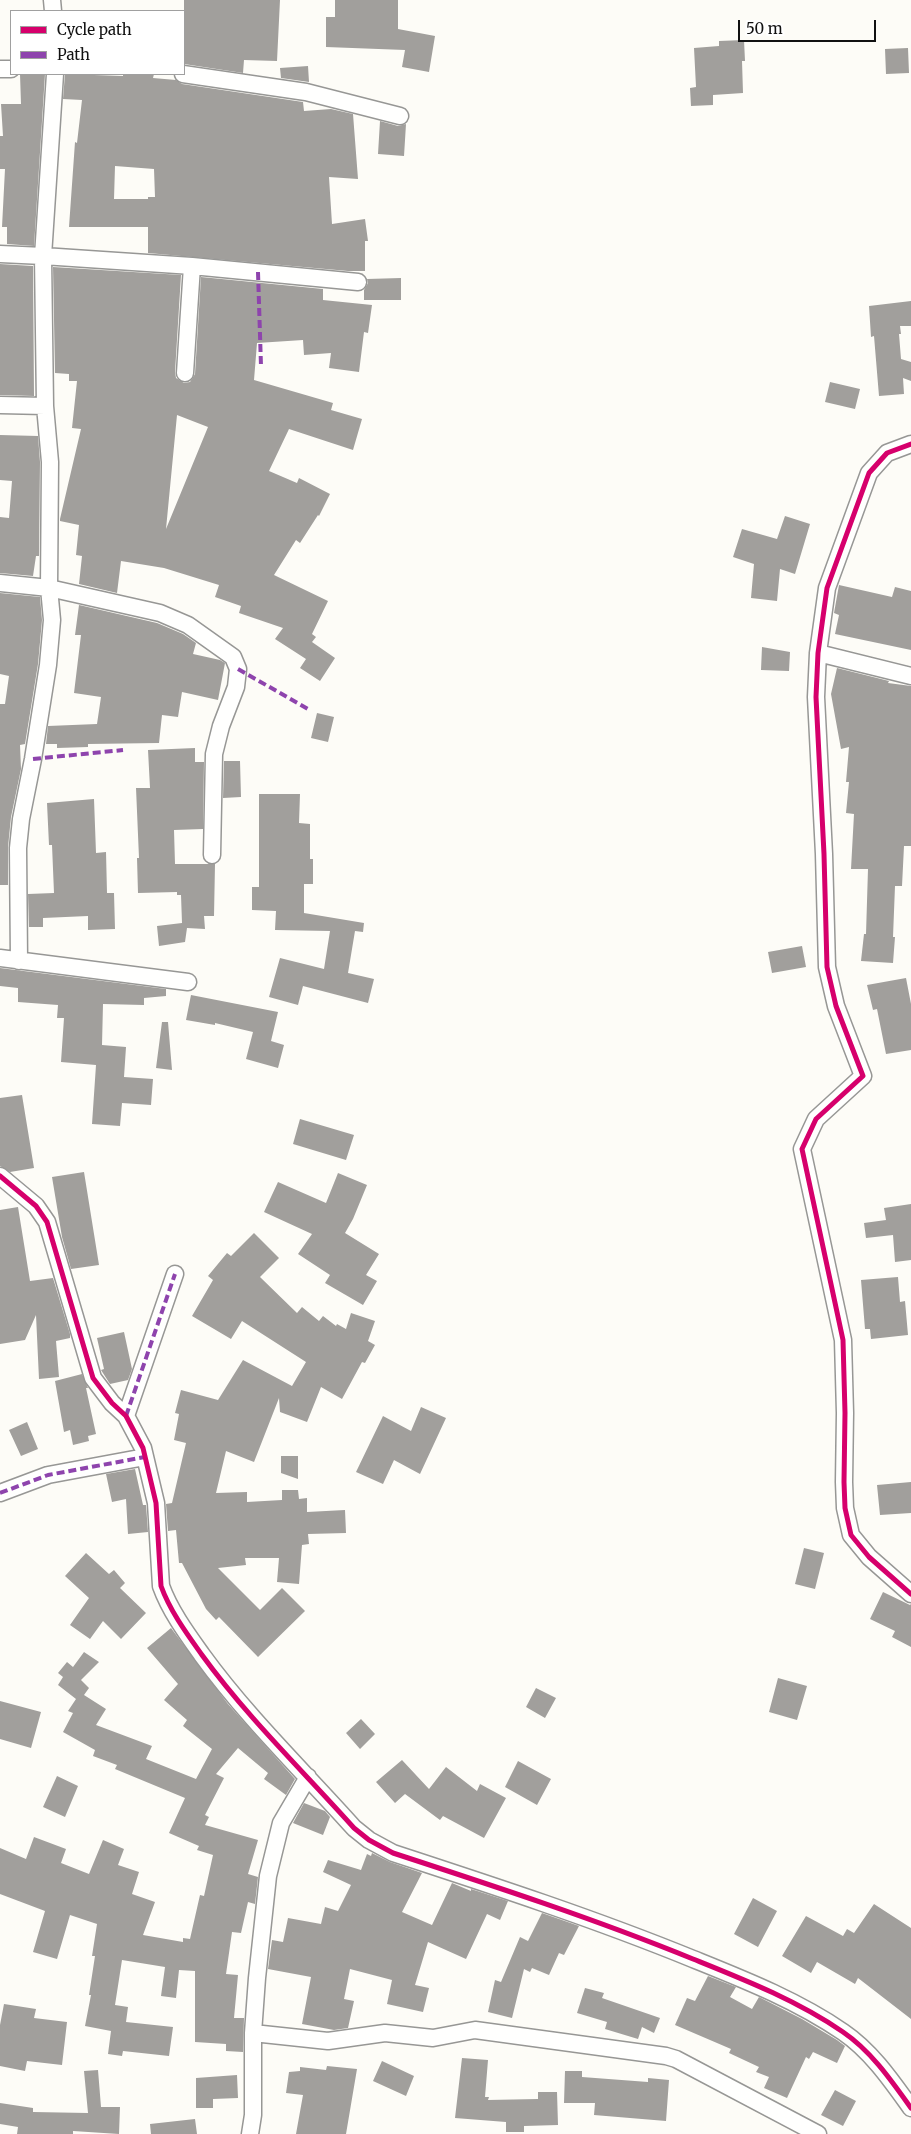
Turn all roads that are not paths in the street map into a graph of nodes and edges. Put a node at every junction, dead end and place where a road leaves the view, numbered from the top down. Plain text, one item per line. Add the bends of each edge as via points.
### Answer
1 (185, 74) edge
2 (54, 75) edge
3 (400, 116) dead end
4 (0, 254) edge
5 (43, 256) junction
6 (192, 266) junction
7 (358, 282) dead end
8 (185, 373) dead end
9 (0, 405) edge
10 (45, 406) junction
11 (911, 444) edge
12 (0, 583) edge
13 (49, 588) junction
14 (818, 653) junction
15 (911, 676) edge
16 (212, 856) dead end
17 (0, 958) edge
18 (19, 961) junction
19 (188, 982) dead end
20 (0, 1176) edge
21 (175, 1274) dead end
22 (126, 1416) junction
23 (145, 1457) junction
24 (0, 1493) edge
25 (911, 1594) edge
26 (308, 1778) junction
27 (253, 2033) junction
28 (911, 2108) edge
29 (250, 2134) edge
30 (818, 2134) edge

1 - 3 street via 306,92
2 - 5 street
4 - 5 street
5 - 6 street
5 - 10 street
6 - 7 street
6 - 8 street
9 - 10 street
10 - 13 street via 50,462
11 - 14 street via 887,453 869,473 828,588
12 - 13 street
13 - 16 street via 160,614 188,625 233,657 238,669 236,687 214,754
13 - 18 street via 52,620 48,665 18,848
14 - 15 street
14 - 25 street via 816,697 825,864 826,967 836,1006 863,1076 816,1119 802,1149 843,1340 845,1508 851,1535 869,1557
17 - 18 street
18 - 19 street
20 - 22 street via 36,1206 47,1222 93,1378
21 - 22 street
22 - 23 street
23 - 24 street via 48,1475
23 - 26 street via 156,1503 161,1586 166,1599 228,1691
26 - 27 street via 281,1823 268,1876
26 - 28 street via 354,1828 393,1853 625,1931 746,1979 795,2003 844,2032 870,2054
27 - 29 street
27 - 30 street via 328,2041 385,2032 433,2038 475,2030 666,2056

